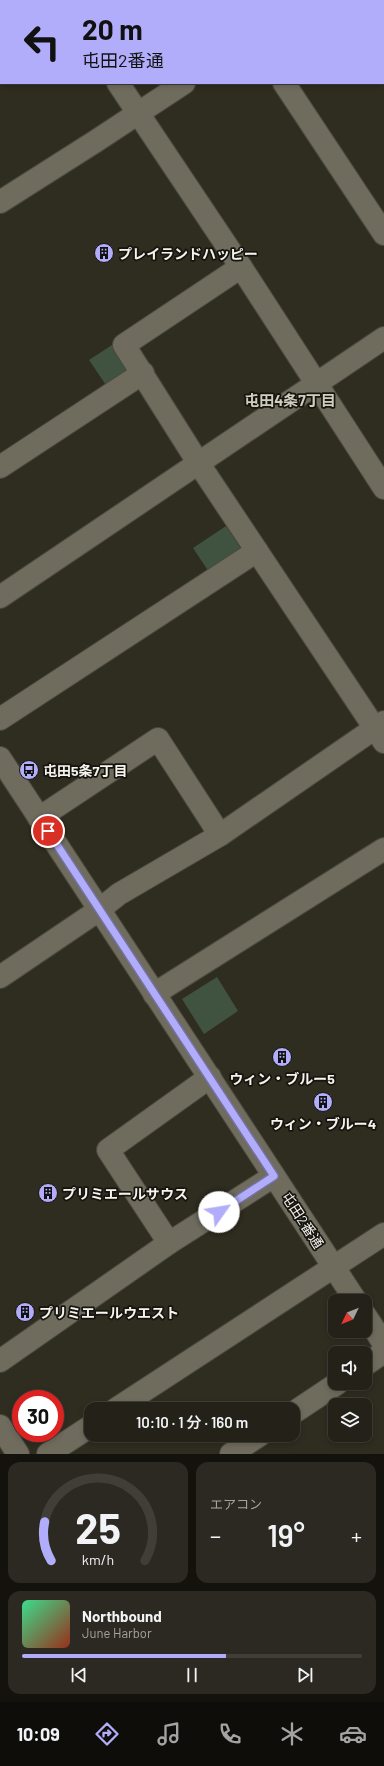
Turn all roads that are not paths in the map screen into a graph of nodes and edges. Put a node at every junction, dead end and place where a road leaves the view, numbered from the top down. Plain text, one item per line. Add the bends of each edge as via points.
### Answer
1 (119, 84) edge
2 (182, 84) edge
3 (285, 84) edge
4 (138, 113) junction
5 (0, 202) edge
6 (384, 234) edge
7 (241, 267) junction
8 (384, 338) edge
9 (143, 373) junction
10 (316, 383) junction
11 (200, 464) junction
12 (0, 467) edge
13 (384, 488) edge
14 (257, 550) junction
15 (0, 597) edge
16 (0, 719) edge
17 (381, 731) edge
18 (0, 758) edge
19 (39, 818) junction
20 (220, 835) junction
21 (384, 849) edge
22 (99, 910) junction
23 (0, 977) edge
24 (154, 994) junction
25 (210, 1077) junction
26 (274, 1176) junction
27 (384, 1234) edge
28 (169, 1243) junction
29 (333, 1266) junction
30 (351, 1294) edge
31 (372, 1326) edge
32 (384, 1344) edge
33 (384, 1352) edge
34 (0, 1360) edge
35 (372, 1360) edge
36 (328, 1390) edge
37 (127, 1402) edge
38 (300, 1408) edge
39 (0, 1426) edge
40 (84, 1431) edge
41 (249, 1442) edge
42 (18, 1454) edge
43 (48, 1454) edge
44 (231, 1454) edge

1 - 4 street
2 - 4 street
3 - 6 street
4 - 5 street
4 - 7 street
7 - 9 street via 124,345
7 - 10 street
8 - 10 street
9 - 11 street
9 - 12 street
10 - 11 street
10 - 13 street
11 - 14 street
11 - 15 street
14 - 16 street
14 - 17 street
17 - 20 street
18 - 19 street, 屯田2番通
19 - 20 street via 158,739
19 - 22 street, 屯田2番通
20 - 22 street via 119,894
21 - 24 street
22 - 23 street
22 - 24 street, 屯田2番通
24 - 25 street, 屯田2番通
25 - 26 street, 屯田2番通
25 - 28 street via 108,1150
26 - 28 street
26 - 29 street, 屯田2番通
27 - 29 street
28 - 34 street
29 - 30 street, 屯田2番通
29 - 37 street
31 - 32 street
33 - 35 street
36 - 38 street
39 - 42 street
40 - 43 street
41 - 44 street

